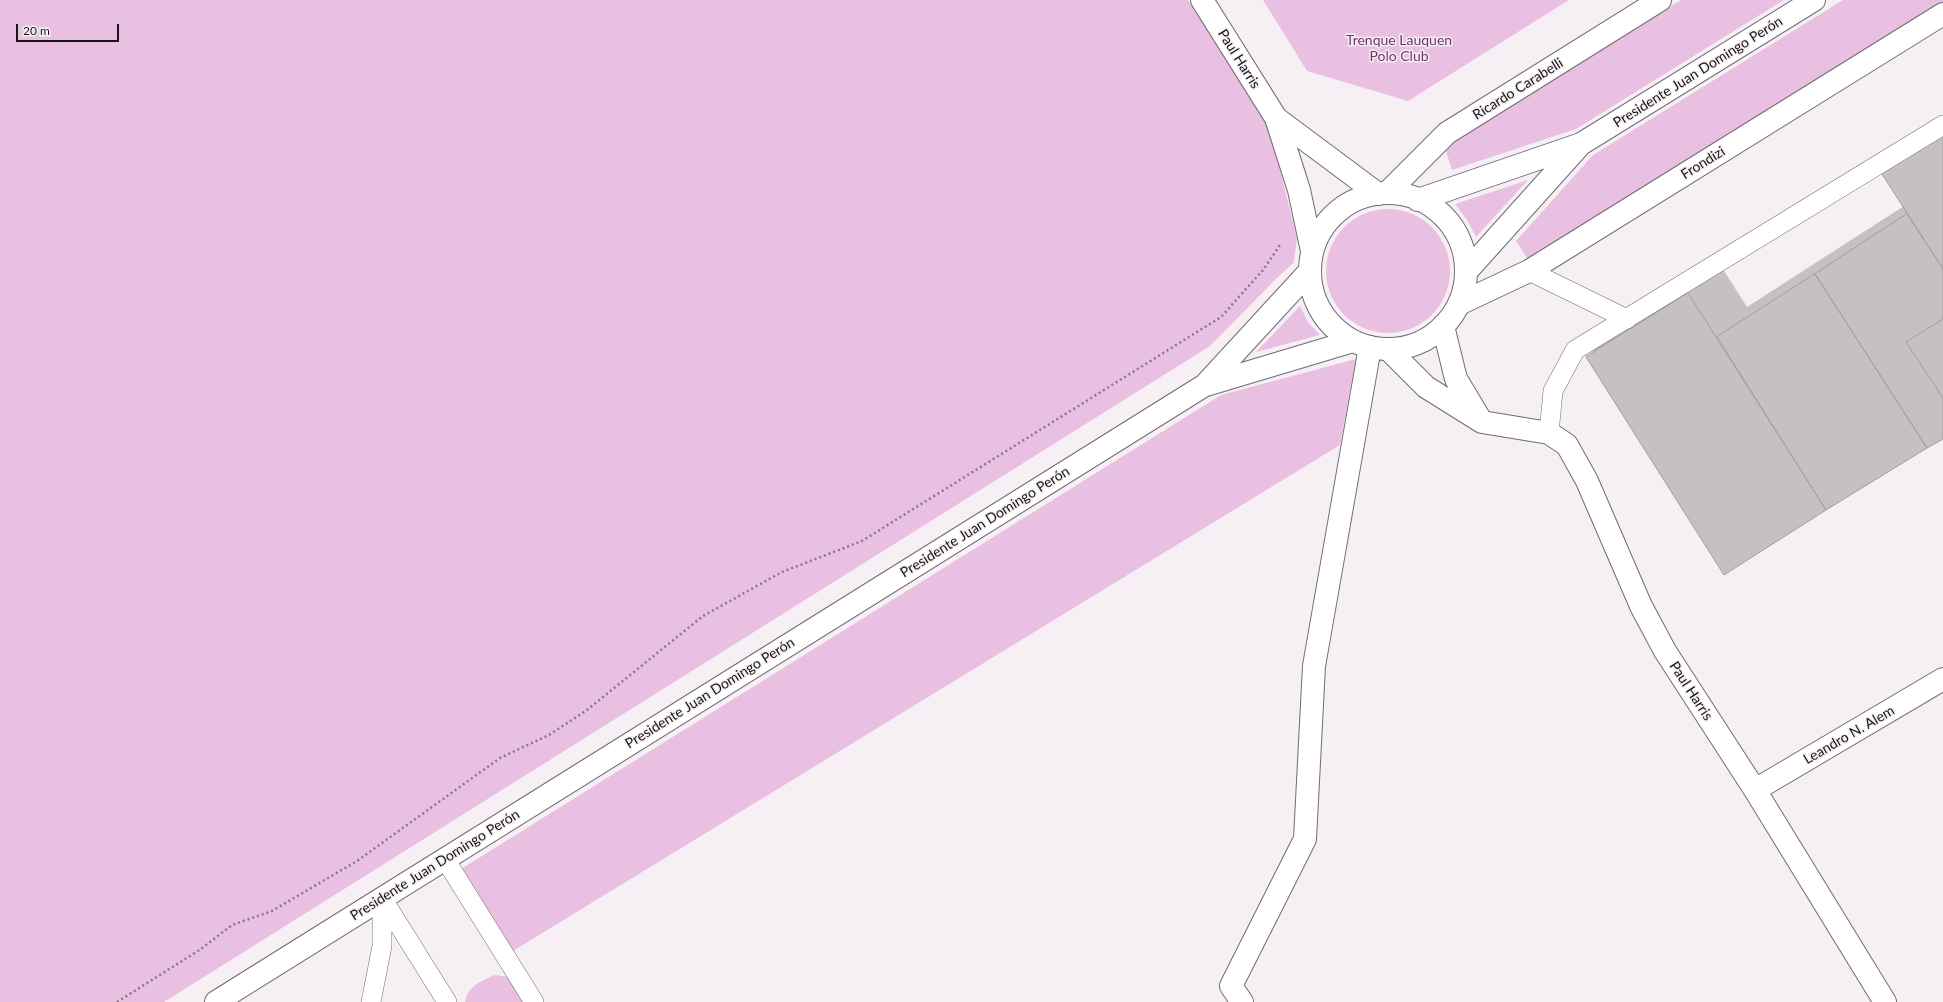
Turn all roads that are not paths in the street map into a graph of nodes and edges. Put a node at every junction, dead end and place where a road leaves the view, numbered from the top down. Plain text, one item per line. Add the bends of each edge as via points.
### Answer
1 (1202, 0) edge
2 (1660, 0) edge
3 (1814, 0) edge
4 (1943, 14) edge
5 (1276, 118) junction
6 (1943, 124) edge
7 (1581, 144) junction
8 (1382, 194) junction
9 (1418, 200) junction
10 (1311, 261) junction
11 (1529, 271) junction
12 (1466, 272) junction
13 (1459, 304) junction
14 (1627, 319) junction
15 (1443, 326) junction
16 (1370, 346) junction
17 (1205, 385) junction
18 (1482, 422) junction
19 (1549, 433) junction
20 (1943, 679) edge
21 (1754, 790) junction
22 (445, 858) junction
23 (382, 898) junction
24 (216, 1002) edge
25 (371, 1002) edge
26 (447, 1002) edge
27 (534, 1002) edge
28 (1242, 1002) edge
29 (1885, 1002) edge

1 - 5 street, Paul Harris
2 - 8 street, Ricardo Carabelli via 1448,133
3 - 7 street, Presidente Juan Domingo Perón
4 - 11 street, Frondizi
5 - 8 street, Paul Harris
5 - 10 street, Paul Harris via 1299,190
6 - 14 lane
7 - 9 street, Presidente Juan Domingo Perón
7 - 12 street, Presidente Juan Domingo Perón
8 - 9 street via 1403,195
8 - 10 street via 1355,200 1336,212 1321,230
9 - 12 street via 1438,211 1453,228 1463,249
10 - 16 street, Paul Harris via 1312,293 1321,313 1335,329
10 - 17 street, Presidente Juan Domingo Perón
11 - 13 street, Frondizi
11 - 14 lane
12 - 13 street
13 - 15 street, Presidente Juan Domingo Perón
14 - 19 lane via 1575,350 1553,391
15 - 16 street, Presidente Juan Domingo Perón via 1427,339 1409,346
15 - 18 street via 1456,379
16 - 17 street, Presidente Juan Domingo Perón
16 - 18 street, Paul Harris via 1426,387
16 - 28 street via 1314,666 1305,839 1231,986
17 - 22 street, Presidente Juan Domingo Perón
18 - 19 street, Paul Harris
19 - 21 street, Paul Harris via 1567,445 1587,481 1641,606 1665,651
20 - 21 street, Leandro N. Alem
21 - 29 street, Paul Harris
22 - 23 street, Presidente Juan Domingo Perón
22 - 27 lane
23 - 24 street, Presidente Juan Domingo Perón
23 - 25 lane via 382,946
23 - 26 lane

